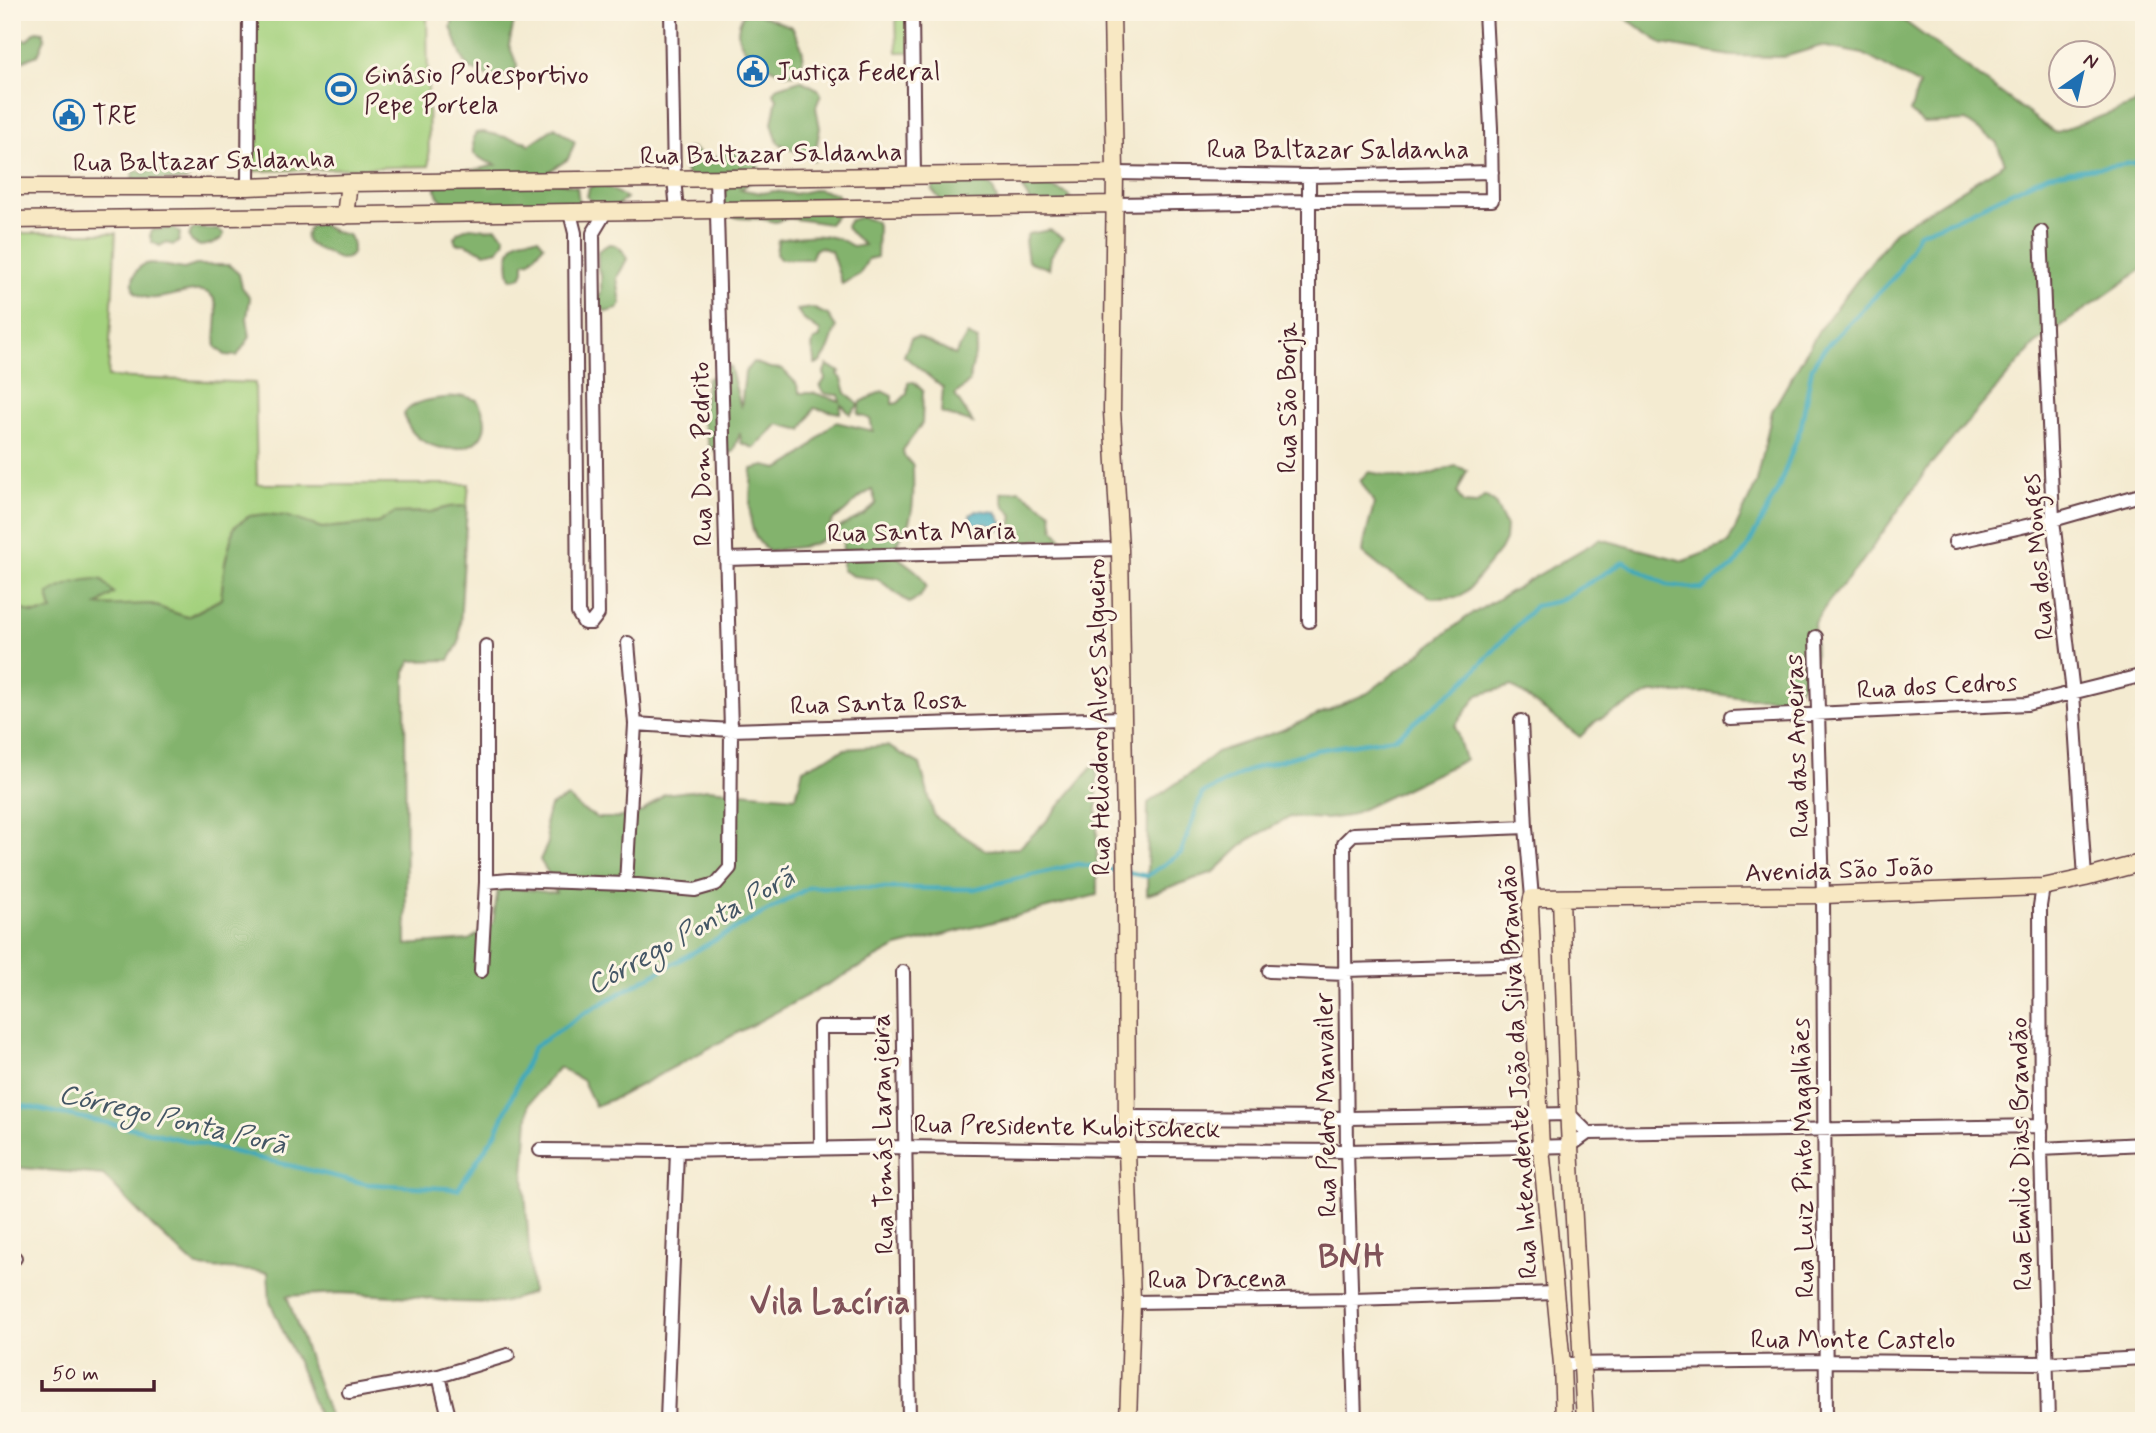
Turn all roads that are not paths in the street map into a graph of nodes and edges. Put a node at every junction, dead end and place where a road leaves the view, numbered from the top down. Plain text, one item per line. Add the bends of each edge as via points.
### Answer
1 (248, 12) edge
2 (671, 12) edge
3 (912, 12) edge
4 (1112, 12) edge
5 (1485, 12) edge
6 (1492, 172) junction
7 (1115, 173) junction
8 (914, 176) junction
9 (1309, 176) junction
10 (716, 177) junction
11 (674, 178) junction
12 (349, 183) junction
13 (12, 187) edge
14 (248, 187) junction
15 (1310, 201) junction
16 (1114, 204) junction
17 (677, 211) junction
18 (717, 211) junction
19 (570, 213) junction
20 (605, 213) junction
21 (345, 216) junction
22 (12, 219) edge
23 (2041, 232) dead end
24 (577, 439) junction
25 (594, 439) junction
26 (2144, 494) edge
27 (2053, 520) junction
28 (1955, 542) dead end
29 (1120, 550) junction
30 (726, 559) junction
31 (1309, 621) dead end
32 (1815, 637) dead end
33 (628, 643) dead end
34 (486, 646) dead end
35 (2144, 675) edge
36 (2073, 693) junction
37 (1818, 714) junction
38 (1123, 718) junction
39 (1730, 718) dead end
40 (1521, 721) dead end
41 (635, 724) junction
42 (731, 730) junction
43 (1526, 827) junction
44 (2144, 862) edge
45 (2085, 878) junction
46 (486, 882) junction
47 (626, 884) junction
48 (2043, 887) junction
49 (1823, 895) junction
50 (1532, 898) junction
51 (1561, 898) junction
52 (1533, 965) junction
53 (481, 971) dead end
54 (1269, 971) dead end
55 (903, 972) dead end
56 (1345, 972) junction
57 (877, 1027) dead end
58 (1569, 1114) junction
59 (1540, 1115) junction
60 (1127, 1117) junction
61 (1347, 1118) junction
62 (2042, 1126) junction
63 (1824, 1130) junction
64 (1588, 1133) junction
65 (2144, 1144) edge
66 (1570, 1146) junction
67 (905, 1147) junction
68 (1541, 1148) junction
69 (821, 1149) junction
70 (2041, 1149) junction
71 (540, 1150) dead end
72 (1127, 1150) junction
73 (677, 1151) junction
74 (1347, 1151) junction
75 (1555, 1293) junction
76 (1352, 1299) junction
77 (1132, 1302) junction
78 (508, 1355) dead end
79 (2144, 1358) edge
80 (1827, 1361) junction
81 (2047, 1363) junction
82 (1562, 1364) junction
83 (1581, 1364) junction
84 (439, 1376) junction
85 (349, 1392) dead end
86 (450, 1421) edge
87 (667, 1421) edge
88 (909, 1421) edge
89 (1128, 1421) edge
90 (1355, 1421) edge
91 (1564, 1421) edge
92 (1586, 1421) edge
93 (1826, 1421) edge
94 (2048, 1421) edge

1 - 14 street
2 - 11 street
3 - 8 street
4 - 7 main road, Rua Heliodoro Alves Salgueiro
5 - 6 street
6 - 9 street, Rua Baltazar Saldanha
6 - 15 street, Rua Baltazar Saldanha via 1492,200
7 - 8 main road, Rua Baltazar Saldanha
7 - 9 street, Rua Baltazar Saldanha
7 - 16 main road, Rua Heliodoro Alves Salgueiro
8 - 10 main road, Rua Baltazar Saldanha
9 - 15 street, Rua São Borja
10 - 11 main road, Rua Baltazar Saldanha
10 - 18 street, Rua Dom Pedrito
11 - 12 main road, Rua Baltazar Saldanha
11 - 17 street
12 - 14 main road, Rua Baltazar Saldanha
12 - 21 main road
13 - 14 main road, Rua Baltazar Saldanha
15 - 16 street, Rua Baltazar Saldanha
15 - 31 street, Rua São Borja
16 - 18 main road, Rua Baltazar Saldanha
16 - 29 main road, Rua Heliodoro Alves Salgueiro via 1112,411
17 - 18 main road, Rua Baltazar Saldanha
17 - 20 main road, Rua Baltazar Saldanha
18 - 30 street, Rua Dom Pedrito
19 - 20 main road, Rua Baltazar Saldanha
19 - 21 main road, Rua Baltazar Saldanha
19 - 24 street via 575,233
20 - 25 street via 593,233
21 - 22 main road, Rua Baltazar Saldanha
23 - 27 street, Rua dos Monges
24 - 25 street
24 - 25 street via 578,613 584,622 592,623 598,614
26 - 27 street
27 - 28 street
27 - 36 street, Rua dos Monges
29 - 30 street, Rua Santa Maria
29 - 38 main road, Rua Heliodoro Alves Salgueiro
30 - 42 street, Rua Dom Pedrito
32 - 37 street, Rua das Aroeiras
33 - 41 street
34 - 46 street
35 - 36 street, Rua dos Cedros
36 - 37 street, Rua dos Cedros via 2028,704
36 - 45 street, Rua dos Monges
37 - 39 street, Rua dos Cedros
37 - 49 street, Rua das Aroeiras
38 - 42 street, Rua Santa Rosa
38 - 60 main road, Rua Heliodoro Alves Salgueiro
40 - 43 street, Rua Intendente João da Silva Brandão
41 - 42 street, Rua Santa Rosa
41 - 47 street
42 - 47 street, Rua Dom Pedrito via 730,868 716,884 695,890
43 - 50 street, Rua Intendente João da Silva Brandão
43 - 56 street, Rua Pedro Manvailer via 1353,834 1347,838 1343,848
44 - 45 main road, Avenida São João
45 - 48 main road, Avenida São João
46 - 47 street, Rua Dom Pedrito
46 - 53 street
48 - 49 main road, Avenida São João
48 - 62 street, Rua Emilio Dias Brandão
49 - 51 main road, Avenida São João
49 - 63 street, Rua Luiz Pinto Magalhães
50 - 51 main road, Avenida São João
50 - 52 main road, Rua Intendente João da Silva Brandão
51 - 58 main road, Rua Intendente João da Silva Brandão
52 - 56 street
52 - 59 main road, Rua Intendente João da Silva Brandão
54 - 56 street
55 - 67 street, Rua Tomás Laranjeira
56 - 61 street, Rua Pedro Manvailer
57 - 69 street via 820,1027
58 - 59 street, Rua Presidente Kubitscheck
58 - 64 street
58 - 66 main road, Rua Intendente João da Silva Brandão
59 - 61 street, Rua Presidente Kubitscheck
59 - 68 main road, Rua Intendente João da Silva Brandão
60 - 61 street, Rua Presidente Kubitscheck
60 - 72 main road, Rua Heliodoro Alves Salgueiro
61 - 74 street, Rua Pedro Manvailer
62 - 63 street
62 - 70 street, Rua Emilio Dias Brandão
63 - 64 street
63 - 80 street, Rua Luiz Pinto Magalhães
64 - 66 street
65 - 70 street
66 - 68 street, Rua Presidente Kubitscheck
66 - 83 main road, Rua Intendente João da Silva Brandão
67 - 69 street, Rua Presidente Kubitscheck
67 - 72 street, Rua Presidente Kubitscheck
67 - 88 street, Rua Tomás Laranjeira
68 - 74 street, Rua Presidente Kubitscheck
68 - 75 main road, Rua Intendente João da Silva Brandão
69 - 73 street, Rua Presidente Kubitscheck
70 - 81 street, Rua Emilio Dias Brandão
71 - 73 street, Rua Presidente Kubitscheck
72 - 74 street, Rua Presidente Kubitscheck
72 - 77 main road, Rua Heliodoro Alves Salgueiro
73 - 87 street
74 - 76 street, Rua Pedro Manvailer
75 - 76 street, Rua Dracena
75 - 82 main road, Rua Intendente João da Silva Brandão
76 - 77 street, Rua Dracena
76 - 90 street, Rua Pedro Manvailer
77 - 89 main road, Rua Heliodoro Alves Salgueiro
78 - 84 street
79 - 81 street, Rua Monte Castelo
80 - 81 street, Rua Monte Castelo
80 - 83 street, Rua Monte Castelo
80 - 93 street, Rua Luiz Pinto Magalhães
81 - 94 street, Rua Emilio Dias Brandão
82 - 83 street, Rua Monte Castelo
82 - 91 main road, Rua Intendente João da Silva Brandão
83 - 92 main road, Rua Intendente João da Silva Brandão
84 - 85 street
84 - 86 street

